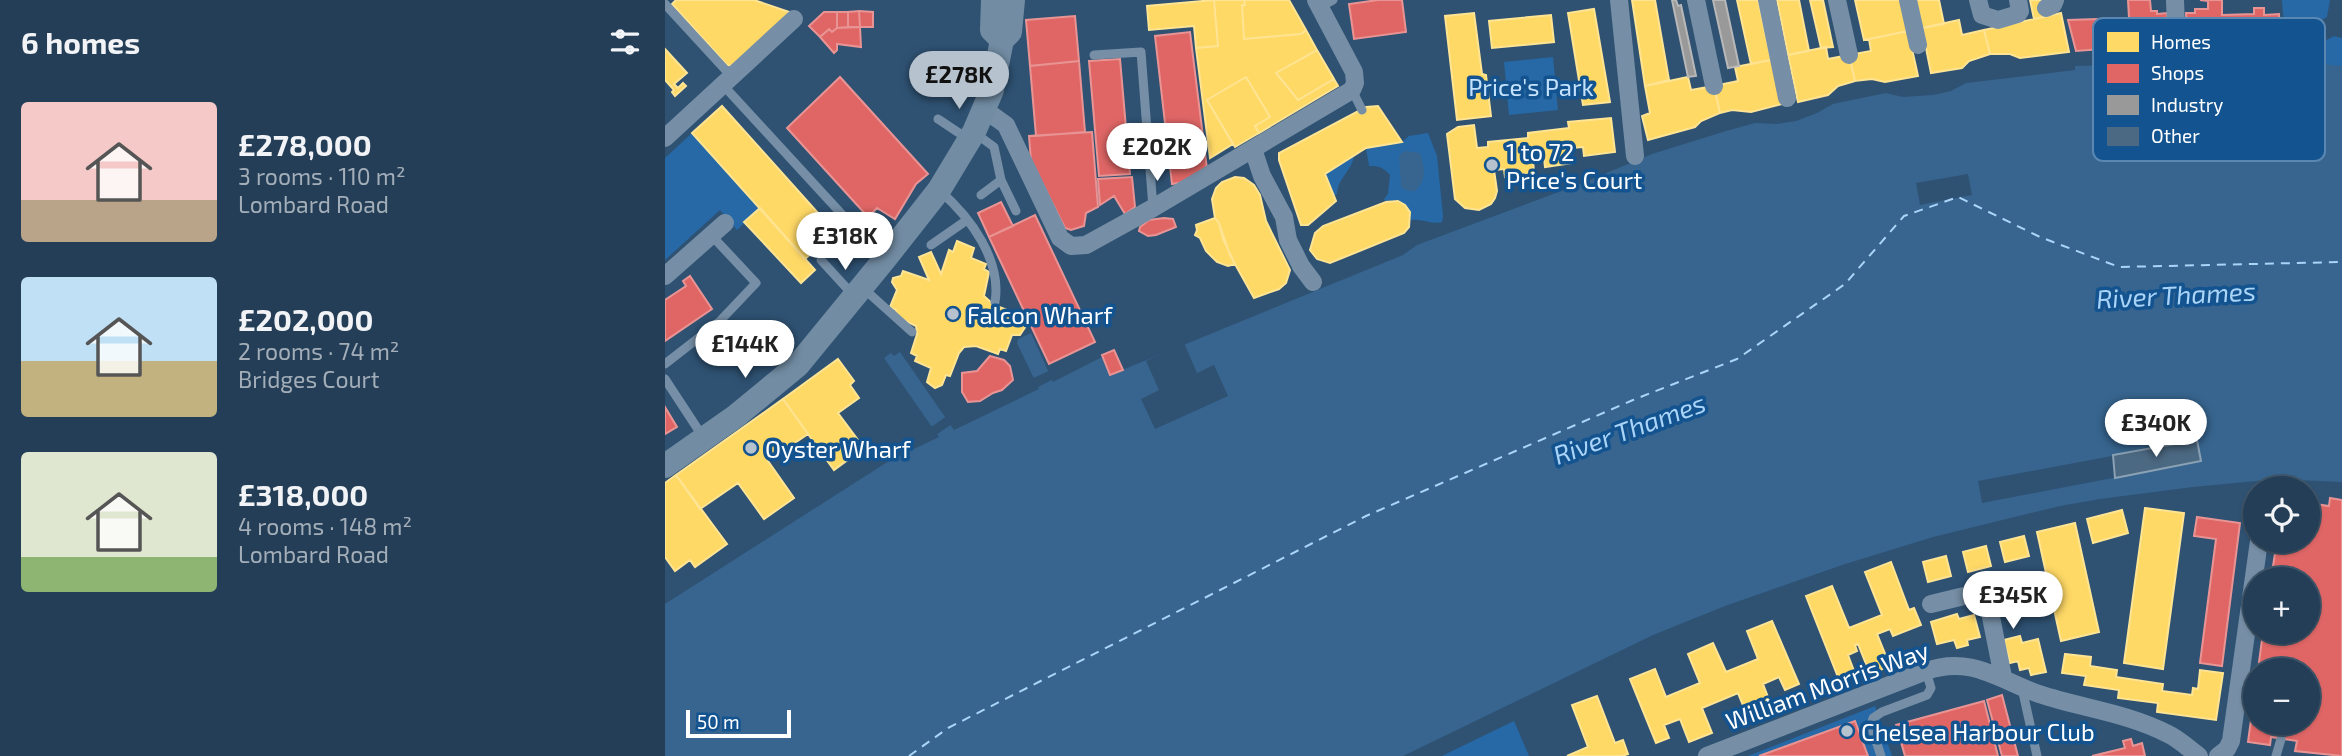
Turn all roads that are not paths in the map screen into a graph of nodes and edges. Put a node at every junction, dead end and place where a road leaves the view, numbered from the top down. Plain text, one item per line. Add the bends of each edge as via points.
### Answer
1 (993, 0) edge
2 (1013, 0) edge
3 (1619, 0) edge
4 (1696, 0) edge
5 (1767, 0) edge
6 (1837, 0) edge
7 (1907, 0) edge
8 (1979, 0) edge
9 (2175, 0) edge
10 (1323, 2) edge
11 (665, 4) edge
12 (2034, 7) edge
13 (2176, 18) edge
14 (794, 19) dead end
15 (1002, 40) junction
16 (1917, 45) dead end
17 (1094, 55) dead end
18 (1849, 55) dead end
19 (727, 81) junction
20 (1714, 86) dead end
21 (1350, 92) junction
22 (1787, 99) dead end
23 (1362, 110) dead end
24 (938, 119) dead end
25 (976, 128) junction
26 (665, 138) edge
27 (1253, 149) junction
28 (1635, 156) dead end
29 (1001, 180) junction
30 (939, 190) junction
31 (981, 195) dead end
32 (1153, 208) junction
33 (1016, 211) dead end
34 (967, 220) junction
35 (719, 230) joint
36 (931, 245) dead end
37 (821, 260) dead end
38 (884, 260) junction
39 (665, 276) edge
40 (1313, 282) dead end
41 (858, 292) junction
42 (995, 302) dead end
43 (912, 332) dead end
44 (665, 364) edge
45 (665, 379) edge
46 (704, 439) junction
47 (665, 466) edge
48 (2257, 553) edge
49 (2014, 584) dead end
50 (1986, 592) junction
51 (1931, 604) dead end
52 (1926, 671) junction
53 (2003, 677) junction
54 (2021, 687) junction
55 (2281, 739) dead end
56 (1707, 756) edge
57 (1881, 756) edge
58 (2037, 756) edge
59 (2199, 756) edge
60 (2218, 756) edge
61 (2276, 756) edge

1 - 15 main road via 992,30
2 - 15 main road via 1010,32
3 - 28 street
4 - 20 street
5 - 22 street
6 - 18 street
7 - 16 street
8 - 12 street via 1982,15 1990,19
9 - 13 street
10 - 21 street via 1354,72
11 - 19 lane
14 - 19 street
15 - 25 main road via 998,68
17 - 32 lane via 1141,52
19 - 26 street
19 - 38 lane
21 - 23 lane
21 - 27 street
24 - 25 lane
25 - 29 lane via 994,147
25 - 30 main road
25 - 32 street via 1006,125 1060,237 1071,246 1086,245
27 - 32 street
27 - 40 street via 1284,217 1288,240
29 - 31 lane
29 - 33 lane
30 - 34 lane
30 - 38 main road
34 - 36 lane
34 - 42 lane via 994,268
35 - 39 street
35 - 44 lane via 756,282 719,322
37 - 41 lane
38 - 41 main road
41 - 43 lane
41 - 46 main road via 799,365
45 - 46 lane
46 - 47 main road
48 - 60 street via 2231,740
49 - 50 street
50 - 51 street
50 - 53 street
52 - 53 street, William Morris Way via 1967,667
52 - 56 street, William Morris Way
52 - 57 lane via 1931,688 1927,695 1873,718 1871,726
53 - 54 street, William Morris Way
54 - 58 lane
54 - 59 street, William Morris Way via 2169,734
55 - 61 lane

